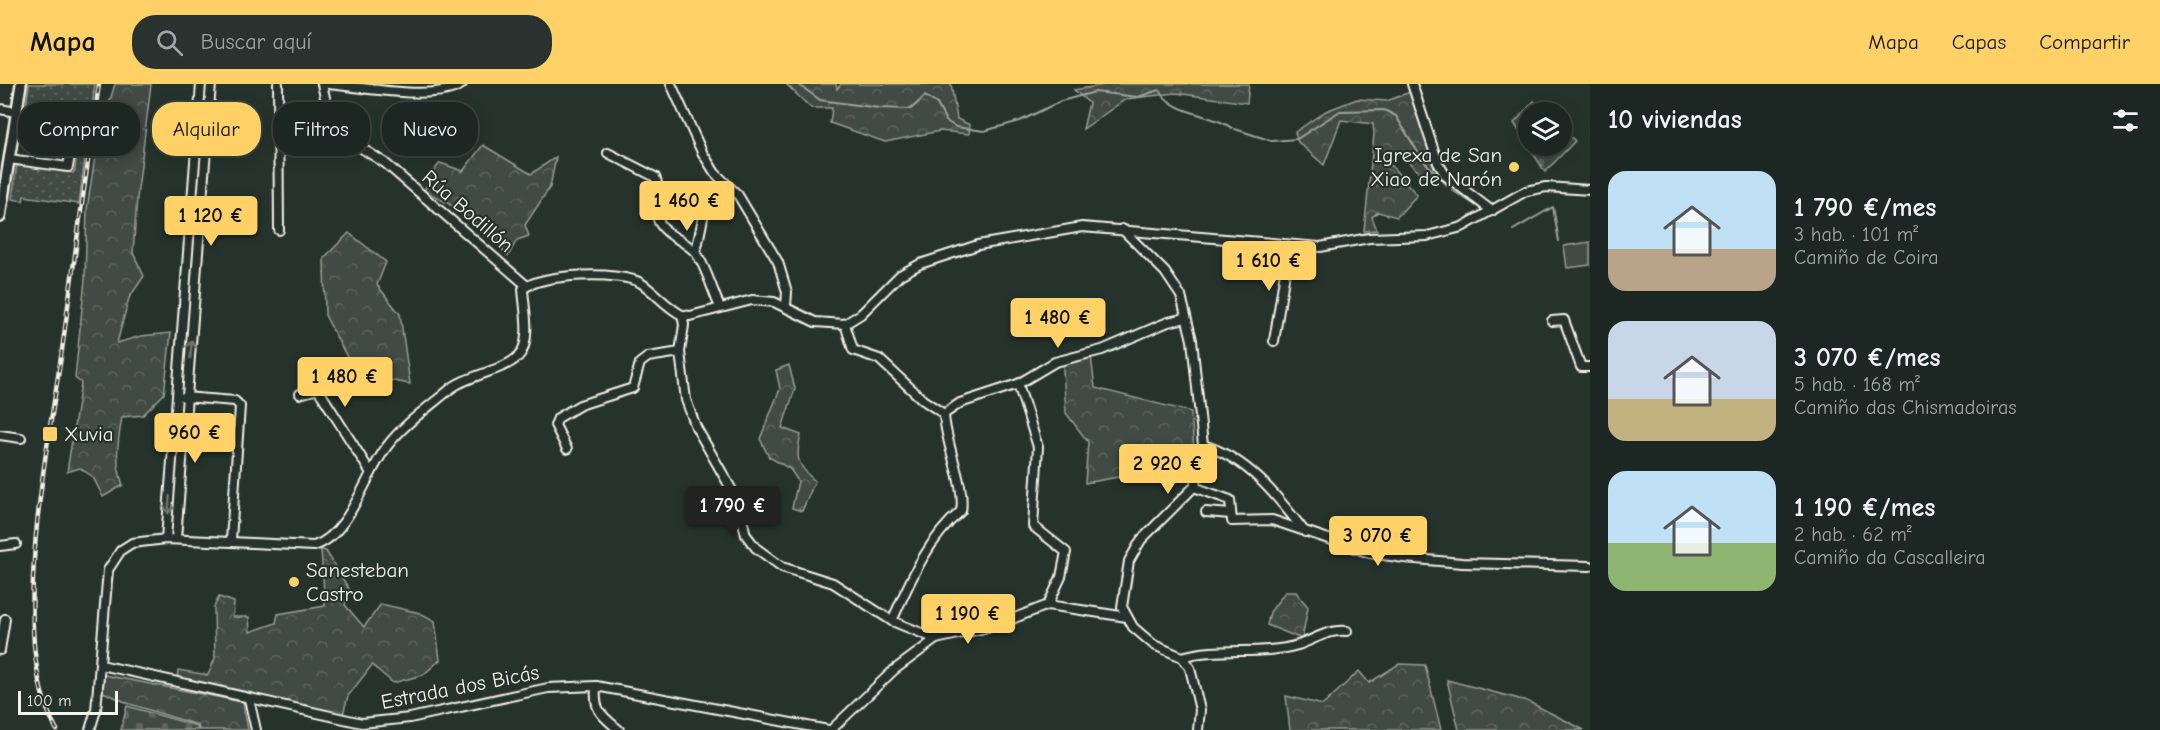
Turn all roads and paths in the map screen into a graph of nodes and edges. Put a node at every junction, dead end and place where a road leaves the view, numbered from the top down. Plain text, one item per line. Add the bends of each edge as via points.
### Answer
1 (21, 84) edge
2 (201, 84) edge
3 (211, 84) edge
4 (278, 84) edge
5 (322, 84) edge
6 (329, 84) edge
7 (462, 84) edge
8 (671, 84) edge
9 (1412, 84) edge
10 (0, 109) edge
11 (16, 112) junction
12 (608, 153) dead end
13 (70, 156) edge
14 (6, 163) edge
15 (1590, 190) edge
16 (1492, 211) junction
17 (0, 217) edge
18 (703, 218) dead end
19 (1122, 229) junction
20 (279, 230) dead end
21 (1289, 247) junction
22 (696, 252) junction
23 (527, 286) junction
24 (786, 306) junction
25 (720, 307) junction
26 (682, 315) junction
27 (1186, 318) junction
28 (1552, 321) dead end
29 (845, 324) junction
30 (1274, 341) dead end
31 (680, 352) junction
32 (1590, 367) edge
33 (1018, 384) junction
34 (300, 394) dead end
35 (177, 397) junction
36 (187, 397) junction
37 (944, 414) junction
38 (0, 435) edge
39 (21, 438) dead end
40 (1203, 445) junction
41 (567, 449) dead end
42 (371, 473) junction
43 (1194, 487) junction
44 (1206, 512) dead end
45 (1231, 514) junction
46 (1306, 533) junction
47 (166, 538) junction
48 (176, 539) junction
49 (231, 540) junction
50 (16, 544) dead end
51 (0, 546) edge
52 (1590, 566) edge
53 (1048, 605) junction
54 (1127, 617) junction
55 (5, 619) dead end
56 (892, 621) junction
57 (1347, 631) dead end
58 (936, 639) junction
59 (0, 650) edge
60 (1182, 657) junction
61 (101, 665) junction
62 (596, 686) junction
63 (249, 699) junction
64 (349, 720) junction
65 (90, 730) edge
66 (256, 730) edge
67 (348, 730) edge
68 (619, 730) edge
69 (827, 730) edge
70 (1198, 730) edge

1 - 11 main road
2 - 35 street
36 -> 3 street
4 - 20 street
5 - 23 street, Rúa Bodillón via 330,120 344,137 385,164
6 - 7 street via 423,92 445,91
8 - 24 street via 702,152 715,173 738,195 778,262 787,292
9 - 16 street via 1446,176
10 - 11 street
11 - 14 main road
12 - 22 street via 655,177 658,221
13 - 14 street via 68,167
14 - 17 main road
15 - 16 street via 1545,187 1526,191
16 - 21 street via 1462,228 1427,236
18 - 22 street
19 - 21 street
19 - 27 street via 1165,272 1181,296
19 - 29 street via 1082,227 978,245 920,264 900,275 861,314
21 - 30 street
22 - 25 street
23 - 26 street via 553,278 627,277
23 - 42 street via 523,289 525,338 521,353 509,363 451,387 388,444
24 - 25 street via 752,300
24 - 29 street via 815,322
25 - 26 street
26 - 31 street
27 - 33 street via 1102,350 1055,362
27 - 40 street via 1192,340
28 - 32 street via 1564,320 1581,367
29 - 37 street via 853,350 879,359
31 - 41 street via 648,357 640,363 633,388 580,405 558,418 555,425
31 - 56 street via 686,400 696,427 737,499 746,535 756,548 782,567 833,583
33 - 37 street via 960,403
33 - 53 street via 1038,447 1034,526 1066,552 1061,577
34 - 42 street via 318,389
35 - 36 street
35 -> 47 street
36 - 48 street
36 - 49 street via 236,401 240,406
37 - 56 street via 961,511 934,538
38 - 39 street
40 - 43 street via 1203,461
40 - 46 street via 1236,458 1284,505
42 - 49 street via 342,524 324,543 314,546
43 - 45 street via 1230,500
43 - 54 street via 1141,540 1129,561 1122,607
44 - 45 street
45 - 46 street via 1232,521 1272,520
46 - 52 street via 1370,553 1404,558
47 - 48 street
47 - 61 street via 132,543 111,564
48 - 49 street
50 - 51 street
53 - 54 street
53 - 58 street via 994,626
54 - 60 street via 1154,645
55 - 59 street
56 - 58 street
57 - 60 street via 1336,630 1299,645 1260,652 1198,652
58 - 69 street via 894,670
60 - 70 street via 1196,687
61 - 63 street, Estrada dos Bicás
61 - 65 street
62 - 64 street, Estrada dos Bicás via 548,688 410,718 362,723
62 - 68 street via 595,704 601,716
62 - 69 street, Estrada dos Bicás
63 - 64 street, Estrada dos Bicás
63 - 66 street
64 - 67 street

